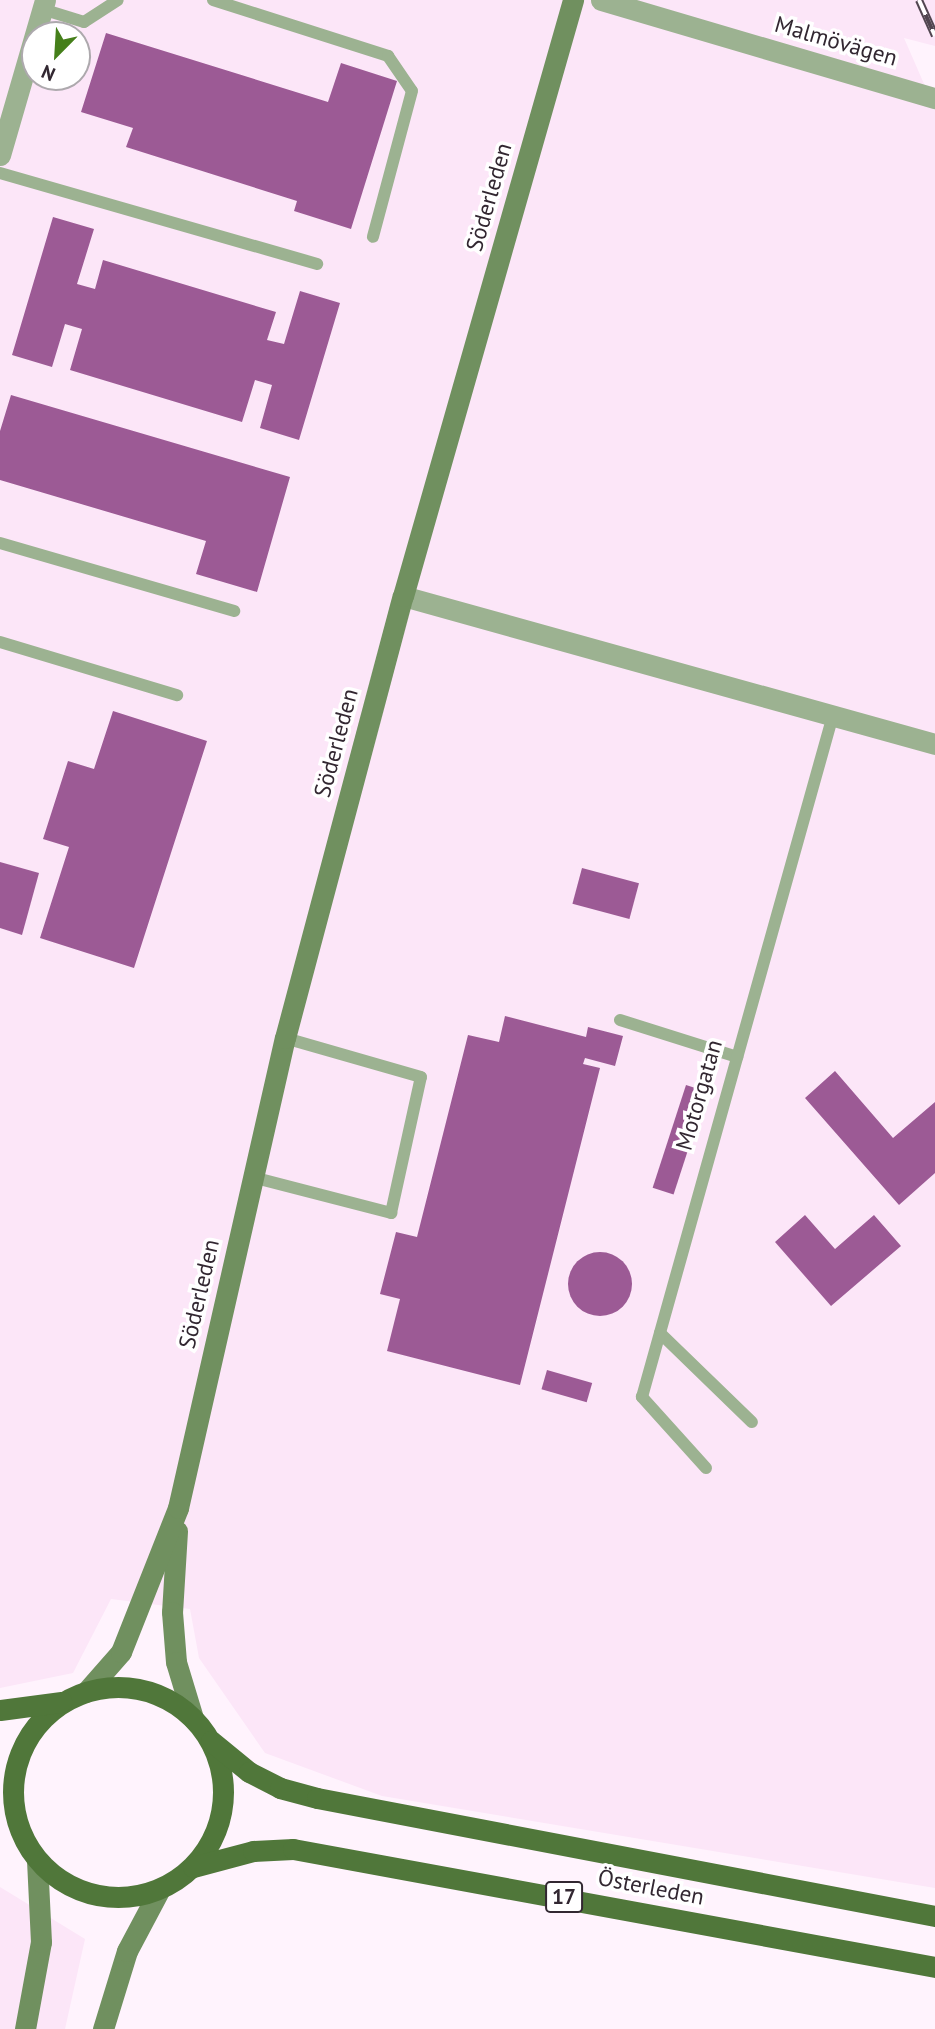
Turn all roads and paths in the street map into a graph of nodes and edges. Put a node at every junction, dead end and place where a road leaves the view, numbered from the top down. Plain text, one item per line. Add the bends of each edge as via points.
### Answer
1 (118, 0) edge
2 (213, 0) edge
3 (573, 0) edge
4 (601, 0) edge
5 (43, 4) edge
6 (935, 98) edge
7 (0, 155) edge
8 (0, 173) edge
9 (373, 237) dead end
10 (317, 264) dead end
11 (0, 543) edge
12 (403, 596) junction
13 (234, 611) dead end
14 (0, 642) edge
15 (177, 695) dead end
16 (833, 715) junction
17 (935, 744) edge
18 (620, 1020) dead end
19 (285, 1038) junction
20 (737, 1057) junction
21 (252, 1177) junction
22 (660, 1333) junction
23 (752, 1422) dead end
24 (706, 1468) dead end
25 (178, 1507) junction
26 (86, 1692) junction
27 (63, 1702) junction
28 (0, 1710) edge
29 (194, 1718) junction
30 (211, 1741) junction
31 (8, 1810) edge
32 (37, 1860) junction
33 (193, 1867) junction
34 (160, 1889) junction
35 (935, 1916) edge
36 (935, 1967) edge
37 (25, 2029) edge
38 (103, 2029) edge

1 - 5 lane via 84,22
2 - 9 lane via 388,56 412,91
3 - 12 street, Söderleden
4 - 6 street, Malmövägen
5 - 7 street
8 - 10 lane
11 - 13 lane
12 - 16 street
12 - 19 street, Söderleden
14 - 15 lane
16 - 17 street
16 - 20 lane, Motorgatan
18 - 20 lane
19 - 21 street, Söderleden
19 - 21 lane via 421,1077 391,1213
20 - 22 lane, Motorgatan
21 - 25 street, Söderleden
22 - 23 lane
22 - 24 lane, Motorgatan via 642,1397
25 - 26 street, Söderleden via 121,1652
25 - 29 street, Söderleden via 172,1612 176,1662
26 - 27 main road, 17
26 - 29 main road, 17 via 114,1687 143,1690
27 - 28 main road, 17
27 - 31 main road, 17 via 38,1724 20,1752
29 - 30 main road, 17
30 - 33 main road, 17 via 222,1773 223,1807 213,1839
30 - 35 main road, Österleden / 17 via 249,1772 279,1788 317,1798
31 - 32 main road, 17
32 - 34 main road, 17 via 62,1881 93,1895 127,1897
32 - 37 street via 41,1941
33 - 34 main road, 17
33 - 36 main road, Österleden / 17 via 253,1851 293,1849
34 - 38 street via 127,1951

